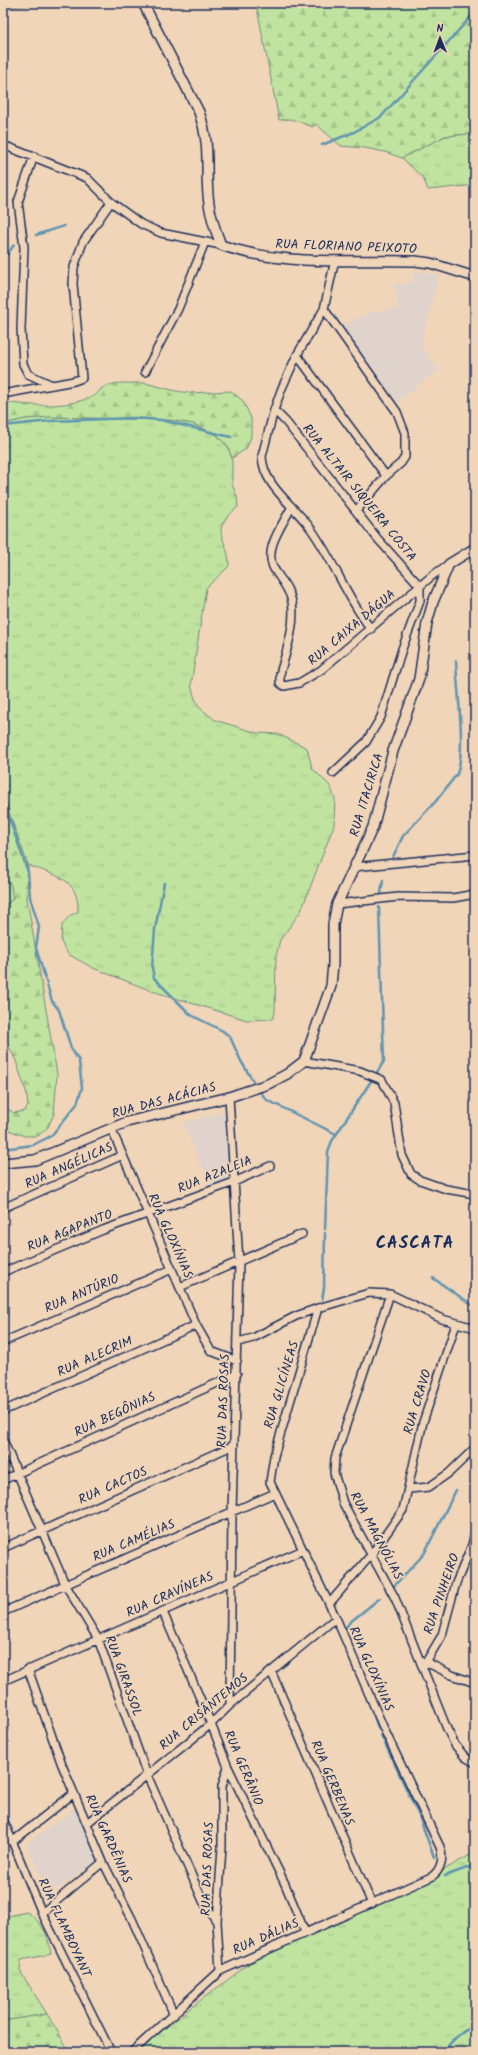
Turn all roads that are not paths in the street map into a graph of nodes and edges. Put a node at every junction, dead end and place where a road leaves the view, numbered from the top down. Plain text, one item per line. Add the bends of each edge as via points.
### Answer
1 (143, 3) edge
2 (3, 144) edge
3 (34, 156) junction
4 (111, 202) junction
5 (205, 242) junction
6 (221, 245) junction
7 (335, 260) junction
8 (475, 277) edge
9 (324, 309) junction
10 (297, 354) junction
11 (145, 372) dead end
12 (52, 385) junction
13 (3, 394) edge
14 (274, 410) junction
15 (386, 476) junction
16 (291, 508) junction
17 (356, 511) junction
18 (475, 548) edge
19 (449, 564) junction
20 (420, 590) junction
21 (370, 628) junction
22 (333, 774) dead end
23 (475, 855) edge
24 (354, 867) junction
25 (475, 894) edge
26 (337, 904) junction
27 (304, 1061) junction
28 (229, 1097) junction
29 (111, 1128) junction
30 (123, 1155) junction
31 (3, 1163) edge
32 (270, 1166) dead end
33 (234, 1182) junction
34 (475, 1194) edge
35 (3, 1208) edge
36 (147, 1214) junction
37 (302, 1234) dead end
38 (239, 1262) junction
39 (172, 1269) junction
40 (3, 1272) edge
41 (180, 1287) junction
42 (390, 1294) junction
43 (318, 1308) junction
44 (456, 1324) junction
45 (196, 1325) junction
46 (475, 1328) edge
47 (3, 1342) edge
48 (238, 1342) junction
49 (237, 1360) junction
50 (237, 1374) junction
51 (3, 1411) edge
52 (3, 1440) edge
53 (234, 1444) junction
54 (475, 1448) edge
55 (271, 1468) joint
56 (18, 1473) junction
57 (3, 1480) edge
58 (409, 1489) junction
59 (275, 1492) junction
60 (232, 1512) junction
61 (43, 1531) junction
62 (475, 1532) edge
63 (3, 1548) edge
64 (303, 1550) junction
65 (371, 1555) junction
66 (231, 1581) junction
67 (65, 1584) junction
68 (329, 1604) junction
69 (3, 1612) edge
70 (163, 1612) junction
71 (336, 1618) junction
72 (98, 1639) junction
73 (424, 1664) junction
74 (28, 1669) junction
75 (272, 1671) junction
76 (3, 1681) edge
77 (475, 1683) edge
78 (230, 1705) junction
79 (211, 1724) junction
80 (475, 1763) edge
81 (228, 1767) junction
82 (147, 1775) junction
83 (74, 1793) junction
84 (3, 1819) edge
85 (87, 1823) junction
86 (12, 1842) junction
87 (103, 1862) junction
88 (431, 1877) joint
89 (372, 1904) junction
90 (42, 1913) junction
91 (218, 1922) junction
92 (305, 1932) junction
93 (220, 1971) junction
94 (174, 2015) junction
95 (109, 2049) edge
96 (132, 2052) edge

1 - 6 street via 205,127 209,203
2 - 3 street, RUA FLORIANO PEIXOTO
3 - 4 street, RUA FLORIANO PEIXOTO via 87,178
3 - 12 street via 18,202 24,247 21,329 23,364 28,374
4 - 5 street, RUA FLORIANO PEIXOTO via 141,224 161,233
4 - 12 street via 83,242 74,266 73,284 82,373 80,380
5 - 6 street, RUA FLORIANO PEIXOTO
5 - 11 street via 178,309
6 - 7 street, RUA FLORIANO PEIXOTO via 263,257
7 - 8 street, RUA FLORIANO PEIXOTO via 416,261
7 - 9 street
9 - 10 street
9 - 15 street via 397,412 402,423 405,433 404,457
10 - 14 street
10 - 15 street
12 - 13 street
14 - 16 street via 262,456 263,468
14 - 17 street, RUA ALTAIR SIQUEIRA COSTA
15 - 17 street
16 - 21 street via 307,523 323,545 351,602
16 - 21 street, RUA CAIXA DÁGUA via 273,544 270,559 272,567 288,589 292,601 293,617 280,683 290,686 310,678
17 - 20 street, RUA ALTAIR SIQUEIRA COSTA
18 - 19 street
19 - 20 street, RUA CAIXA DÁGUA
19 - 24 street, RUA ITACIRICA via 432,602 419,679 393,752 373,827
20 - 21 street, RUA CAIXA DÁGUA
20 - 22 street via 413,622 381,717 366,742
23 - 24 street
24 - 26 street, RUA ITACIRICA
25 - 26 street via 453,898 392,897
26 - 27 street, RUA ITACIRICA via 333,924 330,986
27 - 28 street, RUA DAS ACÁCIAS via 268,1084
27 - 34 street via 360,1071 382,1080 394,1103 402,1155 411,1174 446,1189
28 - 29 street, RUA DAS ACÁCIAS via 144,1117
28 - 33 street, RUA DAS ROSAS
29 - 30 street, RUA GLOXÍNIAS
29 - 31 street, RUA DAS ACÁCIAS via 35,1160
30 - 35 street, RUA ANGÉLICAS
30 - 36 street, RUA GLOXÍNIAS
32 - 33 street, RUA AZALEIA
33 - 36 street, RUA AZALEIA
33 - 38 street, RUA DAS ROSAS
36 - 39 street, RUA GLOXÍNIAS
36 - 40 street, RUA AGAPANTO
37 - 38 street
38 - 41 street
38 - 48 street, RUA DAS ROSAS
39 - 41 street, RUA GLOXÍNIAS
39 - 47 street, RUA ANTÚRIO
41 - 45 street, RUA GLOXÍNIAS
42 - 43 street via 369,1293
42 - 44 street
42 - 65 street, RUA MAGNÓLIAS via 335,1458 334,1473 343,1502
43 - 48 street via 253,1338
43 - 55 street, RUA GLICÍNEAS
44 - 46 street
44 - 58 street, RUA CRAVO via 423,1422
45 - 49 street, RUA GLOXÍNIAS via 211,1351
45 - 51 street, RUA ALECRIM
48 - 49 street, RUA DAS ROSAS
49 - 50 street, RUA DAS ROSAS
50 - 53 street, RUA DAS ROSAS
50 - 56 street, RUA BEGÔNIAS
52 - 56 street, RUA GIRASSOL
53 - 60 street, RUA DAS ROSAS
53 - 61 street, RUA CACTOS
54 - 58 street via 449,1473 429,1487
55 - 59 street, RUA GLOXÍNIAS via 270,1482
56 - 57 street, RUA BEGÔNIAS
56 - 61 street, RUA GIRASSOL
58 - 65 street, RUA CRAVO via 400,1515
59 - 60 street, RUA CAMÉLIAS
59 - 64 street, RUA GLOXÍNIAS
60 - 66 street, RUA DAS ROSAS
60 - 67 street, RUA CAMÉLIAS
61 - 63 street, RUA CACTOS
61 - 67 street, RUA GIRASSOL
62 - 73 street, RUA PINHEIRO via 456,1583 442,1634
64 - 66 street, RUA CRAVÍNEAS
64 - 68 street, RUA GLOXÍNIAS
65 - 68 street, RUA CRAVO
65 - 73 street, RUA MAGNÓLIAS
66 - 70 street, RUA CRAVÍNEAS
66 - 78 street, RUA DAS ROSAS
67 - 69 street, RUA CAMÉLIAS
67 - 72 street, RUA GIRASSOL
68 - 71 street, RUA GLOXÍNIAS
70 - 72 street, RUA CRAVÍNEAS
70 - 79 street, RUA GERÂNIO
71 - 75 street, RUA CRISÂNTEMOS
71 - 88 street, RUA GLOXÍNIAS via 384,1729 442,1852 437,1873
72 - 74 street, RUA CRAVÍNEAS
72 - 82 street, RUA GIRASSOL
73 - 77 street
73 - 80 street, RUA MAGNÓLIAS via 455,1745 465,1758
74 - 76 street, RUA CRAVÍNEAS
74 - 83 street, RUA GARDÊNIAS via 47,1726
75 - 78 street, RUA CRISÂNTEMOS
75 - 89 street, RUA GERBENAS
78 - 79 street, RUA CRISÂNTEMOS
79 - 81 street, RUA GERÂNIO
79 - 82 street, RUA CRISÂNTEMOS
81 - 91 street, RUA DAS ROSAS via 222,1786
81 - 92 street, RUA GERÂNIO via 285,1884
82 - 85 street, RUA CRISÂNTEMOS
82 - 91 street, RUA GIRASSOL via 203,1901
83 - 85 street, RUA GARDÊNIAS
83 - 86 street
84 - 86 street, RUA FLAMBOYANT
85 - 87 street, RUA GARDÊNIAS
86 - 90 street, RUA FLAMBOYANT
87 - 90 street
87 - 94 street, RUA GARDÊNIAS via 132,1919
88 - 89 street, RUA DÁLIAS
89 - 92 street, RUA DÁLIAS
90 - 95 street, RUA FLAMBOYANT
91 - 93 street, RUA DAS ROSAS
92 - 93 street, RUA DÁLIAS
93 - 94 street, RUA DÁLIAS
94 - 96 street, RUA DÁLIAS

